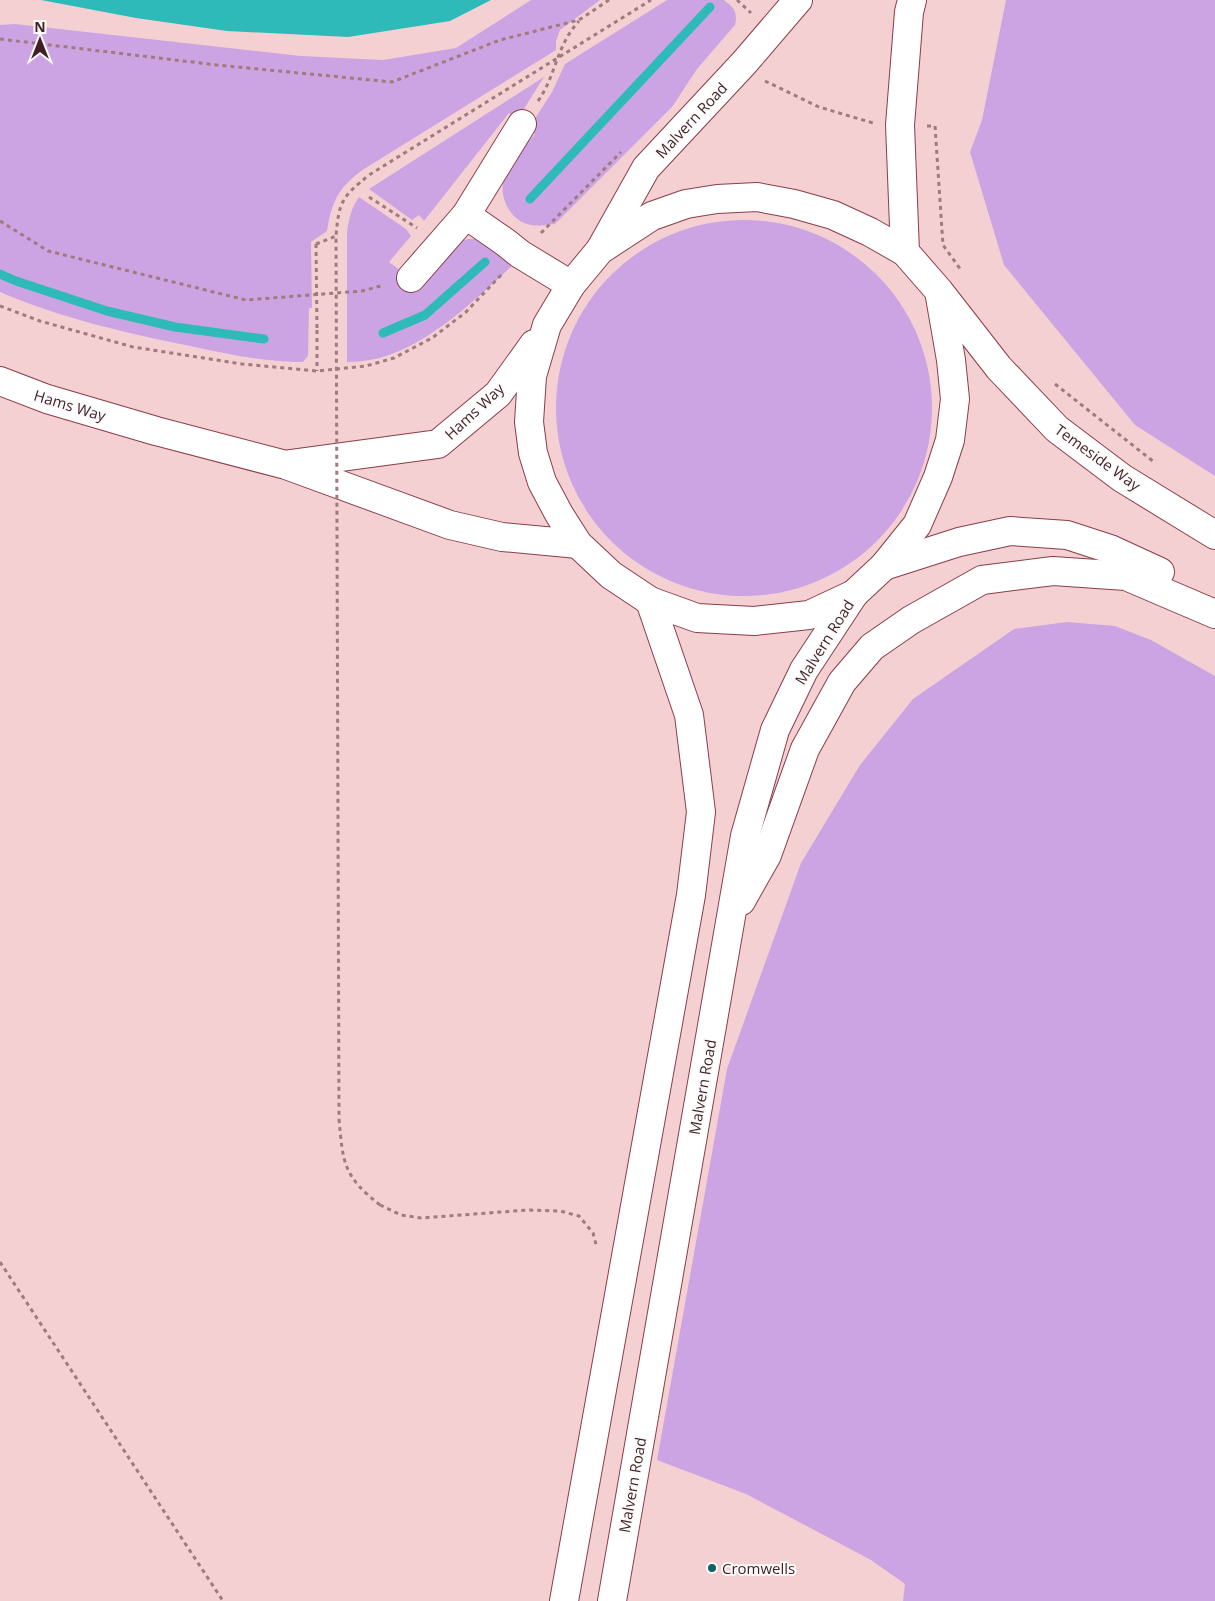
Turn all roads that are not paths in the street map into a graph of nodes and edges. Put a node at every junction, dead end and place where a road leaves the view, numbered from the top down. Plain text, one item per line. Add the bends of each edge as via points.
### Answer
1 (798, 0) edge
2 (912, 0) edge
3 (522, 124) road end
4 (466, 216) junction
5 (600, 250) junction
6 (906, 252) junction
7 (410, 278) road end
8 (571, 285) junction
9 (939, 291) junction
10 (547, 326) junction
11 (0, 381) edge
12 (286, 465) junction
13 (1215, 535) edge
14 (578, 544) junction
15 (884, 566) junction
16 (854, 594) junction
17 (1215, 597) edge
18 (650, 601) junction
19 (1215, 614) edge
20 (732, 918) junction
21 (564, 1601) edge
22 (612, 1601) edge

1 - 5 main road, Malvern Road via 646,168
2 - 6 main road via 900,125
3 - 4 main road
4 - 7 main road
4 - 8 main road
5 - 6 main road via 652,216 686,204 757,197 833,214
5 - 8 main road
6 - 9 main road, Temeside Way
8 - 10 main road
9 - 13 main road, Temeside Way via 999,368 1056,429 1122,478
9 - 15 main road via 955,399 950,440 917,525
10 - 12 main road, Hams Way via 498,394 438,444
10 - 14 main road via 532,376 529,422 532,453 542,482
11 - 12 main road, Hams Way via 56,402
12 - 14 main road, Hams Way via 450,525 502,537
14 - 18 main road via 611,575
15 - 16 main road
15 - 17 main road via 959,542 1010,531 1067,535 1110,549
16 - 18 main road via 809,615 754,621 697,618
16 - 20 main road, Malvern Road via 804,670 774,730 746,836
18 - 21 main road via 689,715 701,812 691,895
19 - 20 main road via 1126,576 1052,571 982,580 911,620 872,647 842,682 805,749 767,855
20 - 22 main road, Malvern Road

